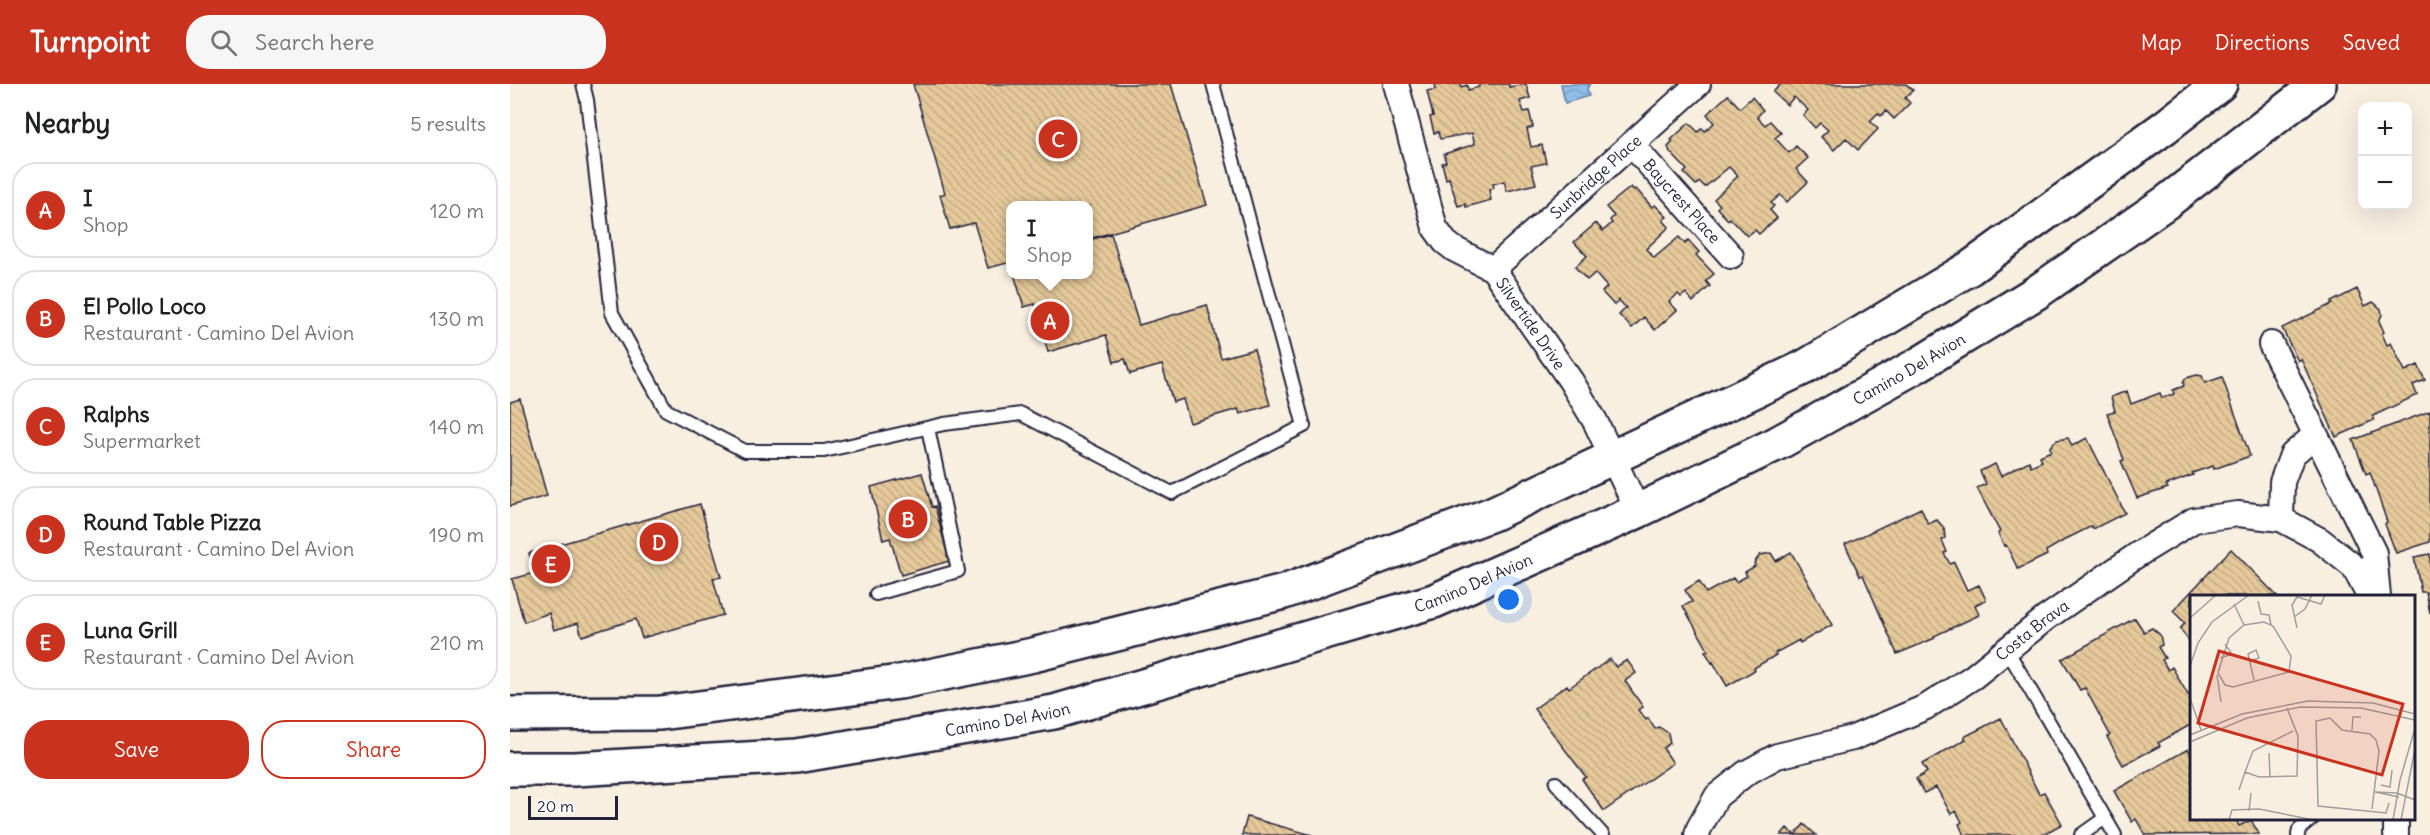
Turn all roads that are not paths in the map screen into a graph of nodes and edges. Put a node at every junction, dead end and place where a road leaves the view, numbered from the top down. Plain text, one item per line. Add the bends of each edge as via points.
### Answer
1 (583, 84) edge
2 (1213, 84) edge
3 (1396, 84) edge
4 (1698, 84) edge
5 (2220, 84) edge
6 (2319, 84) edge
7 (1632, 145) junction
8 (1731, 256) dead end
9 (1493, 269) junction
10 (2271, 344) dead end
11 (928, 428) junction
12 (2315, 435) junction
13 (1612, 457) junction
14 (1638, 511) junction
15 (2281, 519) junction
16 (876, 594) dead end
17 (2368, 595) edge
18 (2378, 595) edge
19 (2007, 650) junction
20 (510, 714) edge
21 (510, 769) edge
22 (1556, 783) dead end
23 (2105, 818) junction
24 (2311, 820) edge
25 (1603, 835) edge
26 (1697, 835) edge
27 (2081, 835) edge
28 (2115, 835) edge
29 (2298, 835) edge

1 - 11 lane via 612,314 666,410 745,451 824,451
2 - 11 lane via 1304,426 1172,493 1021,414
3 - 9 street, Silvertide Drive via 1435,228 1454,249
4 - 7 street, Sunbridge Place
5 - 13 main road via 1970,268 1805,366
6 - 14 main road, Camino Del Avion via 2168,201 2027,298 1917,366 1778,443
7 - 8 street, Baycrest Place
7 - 9 street, Sunbridge Place
9 - 13 street, Silvertide Drive via 1558,360
10 - 12 street
11 - 16 lane via 958,571
12 - 15 street via 2292,455 2282,482
12 - 18 street via 2374,553
13 - 14 street, Silvertide Drive
13 - 20 main road via 1492,514 1284,592 1034,656 900,682 660,713
14 - 21 main road, Camino Del Avion via 1434,601 1054,712 797,756
15 - 17 street, Costa Brava via 2320,540 2354,567
15 - 19 street, Costa Brava via 2238,514 2194,520 2046,618
19 - 23 lane
19 - 26 street, Costa Brava via 1926,707 1854,738 1777,756 1746,773 1717,796
22 - 25 lane
23 - 27 lane
23 - 28 lane
24 - 29 lane

